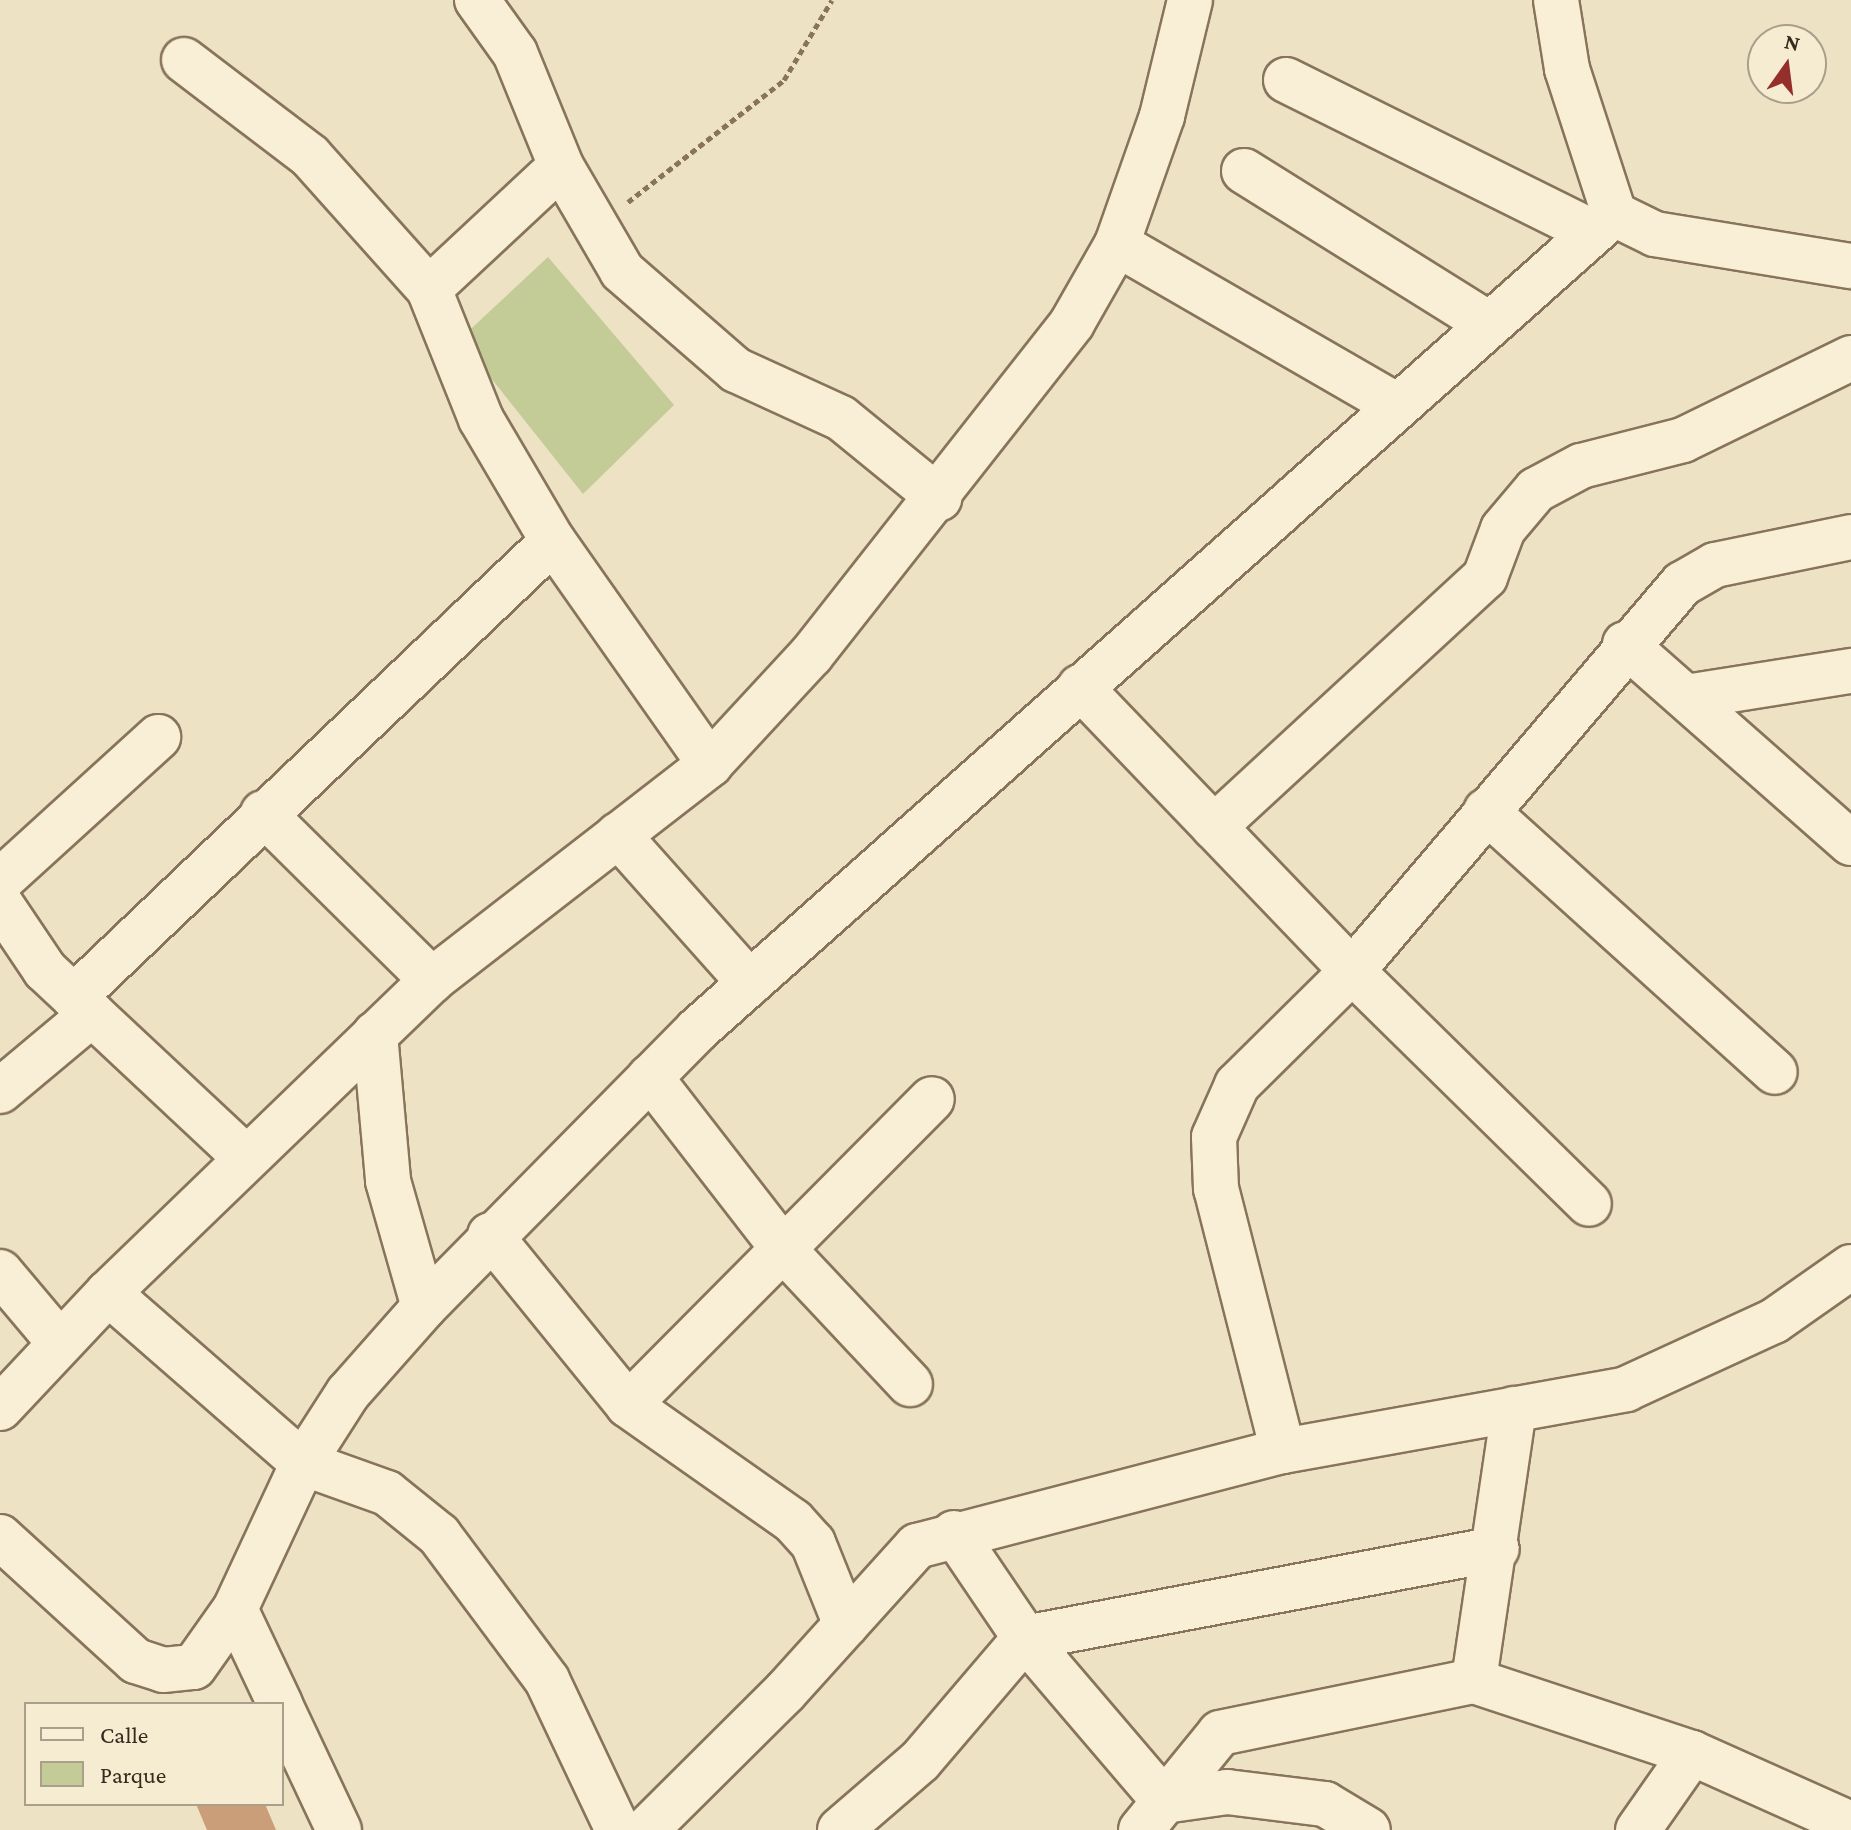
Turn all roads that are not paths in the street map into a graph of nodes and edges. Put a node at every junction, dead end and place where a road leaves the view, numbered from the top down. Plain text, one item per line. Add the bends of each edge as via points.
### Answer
1 (477, 0) edge
2 (1190, 0) edge
3 (1556, 0) edge
4 (184, 60) dead end
5 (1286, 80) dead end
6 (561, 166) junction
7 (1244, 171) dead end
8 (1602, 222) junction
9 (1117, 244) junction
10 (1851, 266) edge
11 (429, 289) junction
12 (1489, 324) junction
13 (1851, 358) edge
14 (1396, 405) junction
15 (939, 498) junction
16 (1851, 537) edge
17 (553, 541) junction
18 (1625, 644) junction
19 (1851, 671) edge
20 (1080, 687) junction
21 (1686, 697) junction
22 (158, 737) dead end
23 (710, 764) junction
24 (1486, 811) junction
25 (263, 813) junction
26 (1214, 827) junction
27 (618, 835) junction
28 (1851, 843) edge
29 (0, 881) edge
30 (0, 903) edge
31 (1352, 971) junction
32 (432, 980) junction
33 (750, 983) junction
34 (83, 1006) junction
35 (375, 1034) junction
36 (1775, 1072) dead end
37 (650, 1077) junction
38 (0, 1091) edge
39 (932, 1099) dead end
40 (246, 1158) junction
41 (1589, 1204) dead end
42 (490, 1235) junction
43 (784, 1250) junction
44 (1851, 1267) edge
45 (0, 1272) edge
46 (108, 1293) junction
47 (424, 1307) junction
48 (59, 1342) junction
49 (910, 1384) dead end
50 (628, 1405) junction
51 (0, 1408) edge
52 (1514, 1409) junction
53 (1283, 1451) junction
54 (303, 1463) junction
55 (954, 1533) junction
56 (0, 1537) edge
57 (1497, 1549) junction
58 (235, 1609) junction
59 (846, 1625) junction
60 (1025, 1638) junction
61 (1474, 1681) junction
62 (279, 1702) edge
63 (284, 1713) edge
64 (1692, 1753) junction
65 (1152, 1816) edge
66 (1851, 1824) edge
67 (339, 1830) edge
68 (618, 1830) edge
69 (646, 1830) edge
70 (840, 1830) edge
71 (1368, 1830) edge
72 (1638, 1830) edge

1 - 6 street via 515,53
2 - 9 street via 1162,116
3 - 8 street
4 - 11 street via 310,156
5 - 8 street
6 - 11 street
6 - 15 street via 622,271 736,370 841,418
7 - 12 street
8 - 10 street
8 - 12 street
9 - 14 street
9 - 15 street via 1072,323
11 - 17 street via 481,419
12 - 14 street
13 - 26 street via 1683,440 1581,466 1536,490 1503,529 1485,577
14 - 20 street
15 - 23 street via 811,655
16 - 18 street via 1715,565 1682,584
17 - 23 street
17 - 25 street
18 - 21 street
18 - 24 street
19 - 21 street
20 - 26 street
20 - 33 street
21 - 28 street
22 - 29 street
23 - 27 street
24 - 31 street
24 - 36 street
25 - 32 street
25 - 34 street
26 - 31 street
27 - 32 street
27 - 33 street
30 - 34 street via 45,970
31 - 41 street
31 - 53 street via 1237,1085 1214,1137 1216,1189
32 - 35 street
33 - 37 street
34 - 38 street
34 - 40 street
35 - 40 street
35 - 47 street via 388,1181
37 - 42 street
37 - 43 street
39 - 43 street
40 - 46 street
42 - 47 street
42 - 50 street
43 - 49 street
43 - 50 street
44 - 52 street via 1774,1321 1626,1389
45 - 48 street
46 - 48 street
46 - 54 street
47 - 54 street via 348,1393
48 - 51 street
50 - 59 street via 793,1521 813,1543
52 - 53 street
52 - 57 street
53 - 55 street
54 - 58 street
54 - 68 street via 387,1493 439,1535 539,1667
55 - 59 street via 917,1546
55 - 60 street
56 - 58 street via 136,1661 163,1670 194,1667
57 - 60 street
57 - 61 street
58 - 62 street
59 - 69 street
60 - 65 street
60 - 70 street via 920,1761
61 - 64 street
61 - 65 street via 1220,1733
63 - 67 street
64 - 66 street
64 - 72 street
65 - 71 street via 1227,1792 1325,1804

